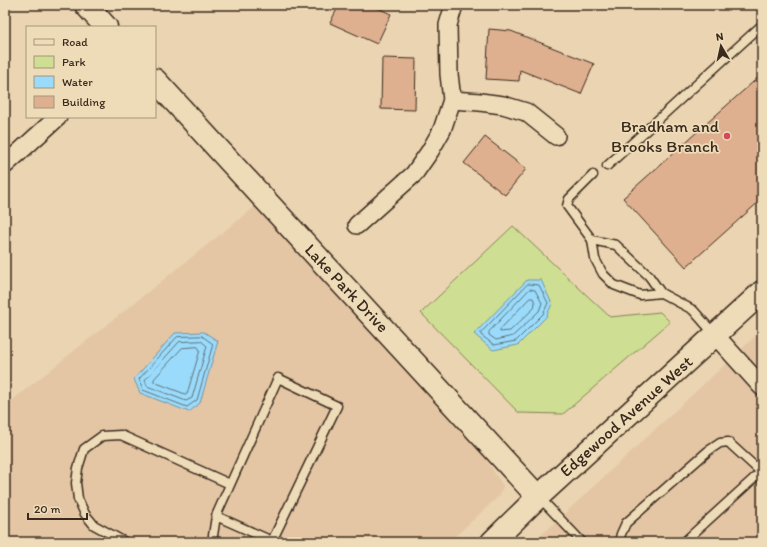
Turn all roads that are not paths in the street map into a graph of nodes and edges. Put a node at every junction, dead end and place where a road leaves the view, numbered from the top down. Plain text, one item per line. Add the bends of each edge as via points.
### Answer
1 (86, 5) edge
2 (454, 5) edge
3 (762, 25) edge
4 (105, 26) edge
5 (156, 81) edge
6 (452, 100) junction
7 (57, 118) edge
8 (556, 136) dead end
9 (5, 165) edge
10 (607, 166) dead end
11 (593, 175) dead end
12 (357, 225) dead end
13 (592, 240) junction
14 (762, 292) edge
15 (661, 293) junction
16 (715, 335) junction
17 (762, 387) edge
18 (762, 472) edge
19 (230, 484) junction
20 (538, 497) junction
21 (216, 516) junction
22 (124, 542) edge
23 (212, 542) edge
24 (492, 542) edge
25 (582, 542) edge
26 (619, 542) edge
27 (684, 542) edge

1 - 4 street
2 - 6 street via 448,25
3 - 10 lane
5 - 20 street, Lake Park Drive
6 - 8 street via 503,105 526,112
6 - 12 street via 442,130 414,174
7 - 9 street
11 - 13 lane via 569,199 567,206
13 - 15 lane via 616,245 649,276
13 - 15 lane via 595,260 602,274 614,285 640,295
14 - 16 street, Edgewood Avenue West
15 - 16 lane via 693,310
16 - 17 street
16 - 20 street, Edgewood Avenue West
18 - 26 lane via 728,442 720,443 626,524
18 - 27 lane
19 - 21 lane
19 - 21 lane via 278,378 337,406 272,541
19 - 22 lane via 121,435 102,436 84,449 76,483 78,499 94,525
20 - 24 street, Edgewood Avenue West
20 - 25 lane
21 - 23 lane

